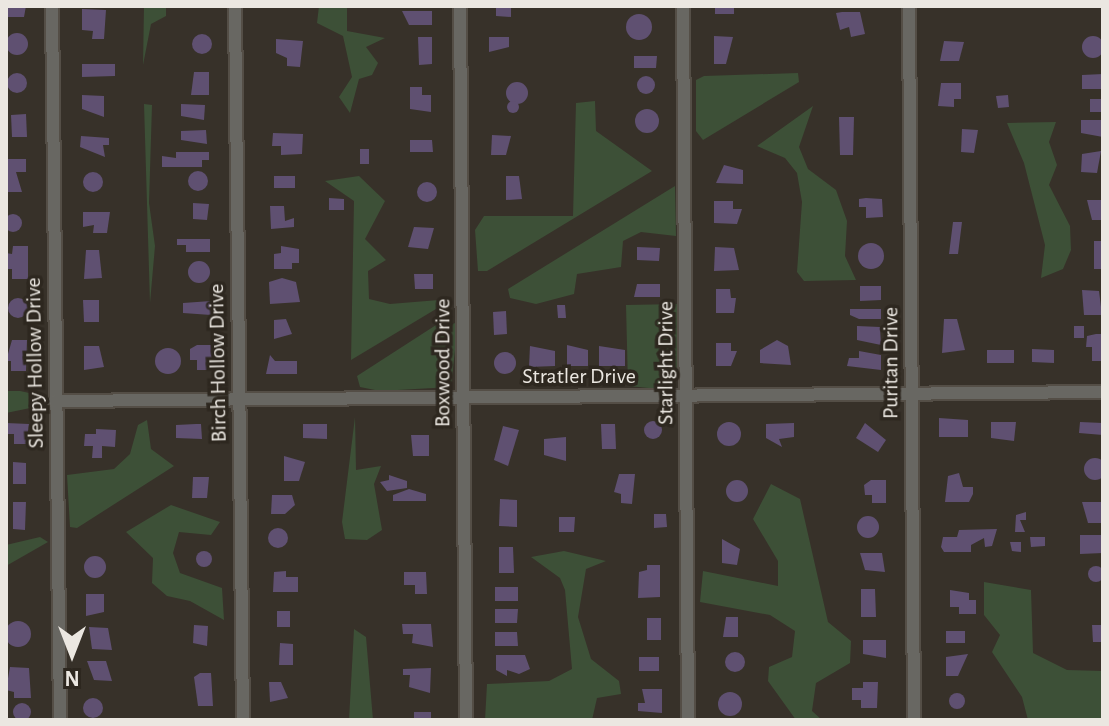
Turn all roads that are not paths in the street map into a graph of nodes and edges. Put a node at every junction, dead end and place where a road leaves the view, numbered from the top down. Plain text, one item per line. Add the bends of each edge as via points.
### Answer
1 (52, 6) edge
2 (235, 6) edge
3 (460, 6) edge
4 (683, 6) edge
5 (909, 6) edge
6 (1103, 392) edge
7 (911, 393) junction
8 (687, 395) junction
9 (463, 398) junction
10 (239, 400) junction
11 (55, 401) junction
12 (60, 720) edge
13 (243, 720) edge
14 (466, 720) edge
15 (688, 720) edge
16 (914, 720) edge

1 - 11 street, Sleepy Hollow Drive
2 - 10 street, Birch Hollow Drive
3 - 9 street, Boxwood Drive
4 - 8 street, Starlight Drive
5 - 7 street, Puritan Drive
6 - 7 street, Stratler Drive
7 - 8 street, Stratler Drive
7 - 16 street, Puritan Drive
8 - 9 street, Stratler Drive
8 - 15 street, Starlight Drive
9 - 10 street, Stratler Drive
9 - 14 street, Boxwood Drive
10 - 11 street, Stratler Drive
10 - 13 street, Birch Hollow Drive
11 - 12 street, Sleepy Hollow Drive

